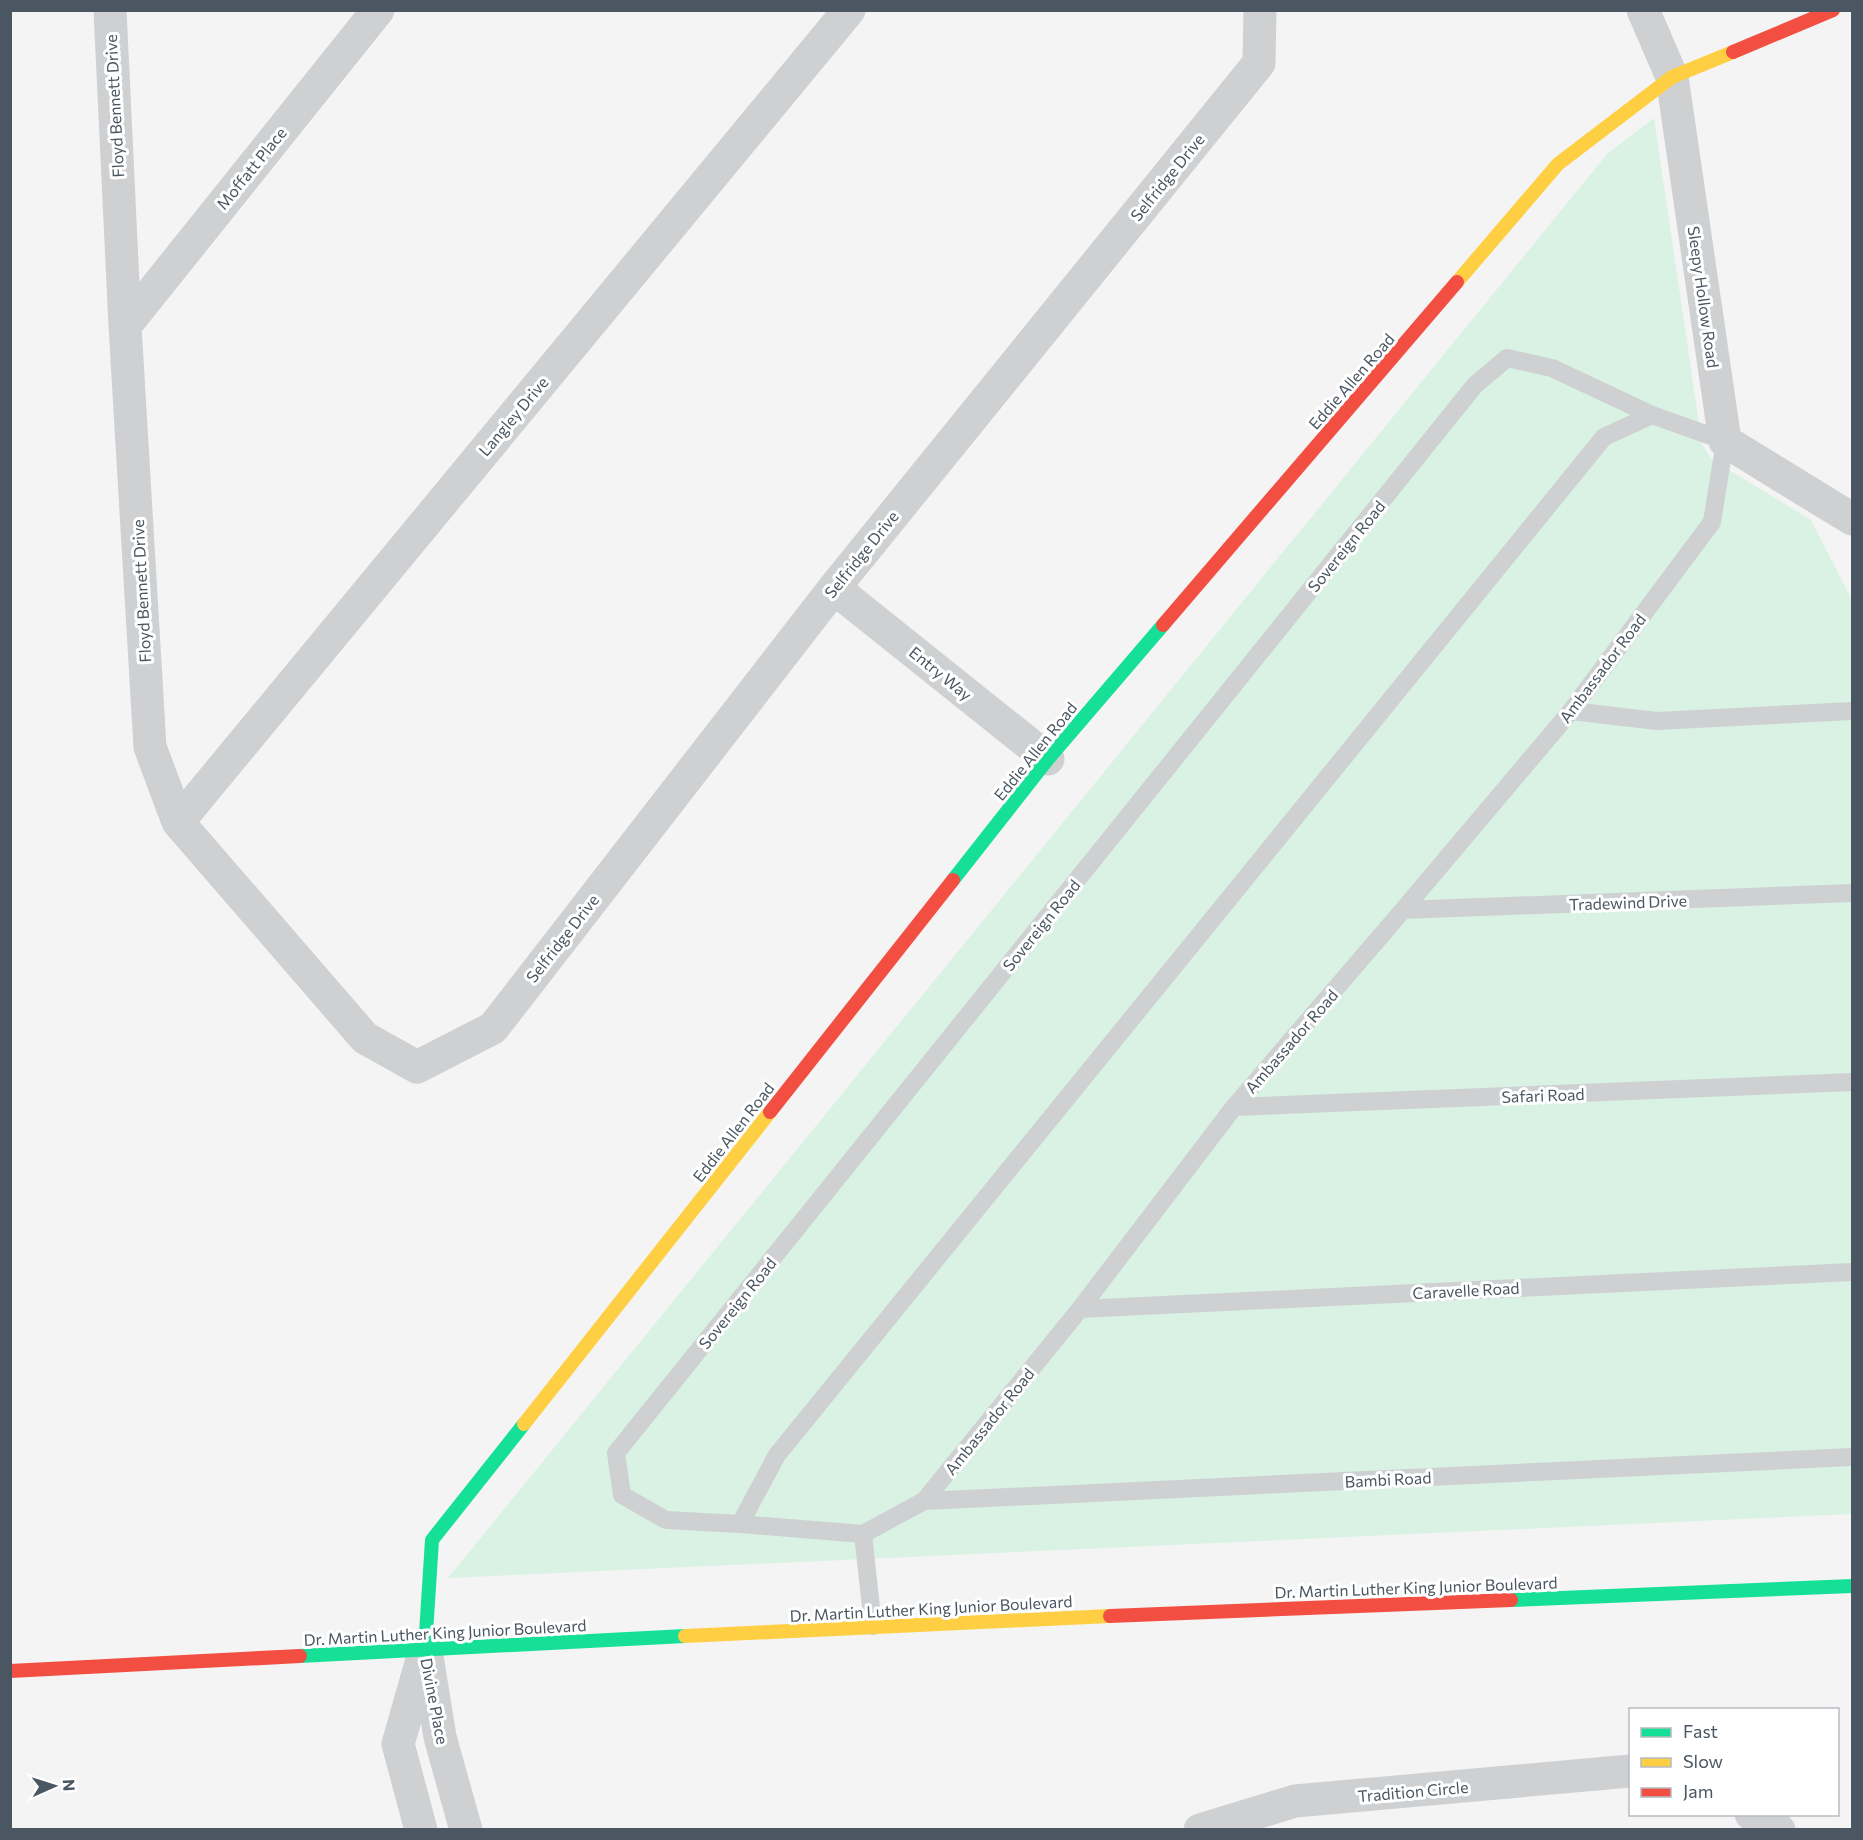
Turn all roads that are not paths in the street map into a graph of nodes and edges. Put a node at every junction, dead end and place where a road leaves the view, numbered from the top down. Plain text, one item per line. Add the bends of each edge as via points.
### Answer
1 (110, 10) edge
2 (378, 10) edge
3 (849, 10) edge
4 (1260, 10) edge
5 (1643, 10) edge
6 (1833, 10) edge
7 (1672, 76) junction
8 (125, 326) junction
9 (1652, 416) junction
10 (1725, 441) junction
11 (1852, 519) edge
12 (834, 588) junction
13 (1570, 711) junction
14 (1852, 711) edge
15 (1048, 759) junction
16 (178, 822) junction
17 (1852, 893) edge
18 (1403, 910) junction
19 (417, 1067) joint
20 (1852, 1082) edge
21 (1234, 1107) junction
22 (1852, 1272) edge
23 (1080, 1309) junction
24 (1852, 1457) edge
25 (924, 1501) junction
26 (740, 1524) junction
27 (863, 1534) junction
28 (1852, 1586) edge
29 (873, 1626) junction
30 (425, 1649) junction
31 (10, 1671) edge
32 (1629, 1771) edge
33 (1753, 1816) edge
34 (421, 1830) edge
35 (466, 1830) edge
36 (1200, 1830) edge
37 (1779, 1830) edge

1 - 8 street, Floyd Bennett Drive
2 - 8 street, Moffatt Place
3 - 16 street, Langley Drive
4 - 12 street, Selfridge Drive via 1259,63
5 - 7 street, Sleepy Hollow Road
6 - 7 street, Eddie Allen Road
7 - 10 street, Sleepy Hollow Road
7 - 15 street, Eddie Allen Road via 1558,164
8 - 16 street, Floyd Bennett Drive via 150,747
9 - 10 lane, Sovereign Road
9 - 26 lane via 1604,437 777,1455
9 - 26 lane, Sovereign Road via 1552,368 1507,358 1476,385 616,1453 622,1495 666,1520
10 - 11 street
10 - 13 lane, Ambassador Road via 1712,522
12 - 15 street, Entry Way
12 - 19 street, Selfridge Drive via 493,1028
13 - 14 lane via 1657,721
13 - 18 lane, Ambassador Road
15 - 30 street, Eddie Allen Road via 432,1540
16 - 19 street, Floyd Bennett Drive via 365,1038
17 - 18 lane, Tradewind Drive
18 - 21 lane, Ambassador Road
20 - 21 lane, Safari Road
21 - 23 lane, Ambassador Road
22 - 23 lane, Caravelle Road
23 - 25 lane, Ambassador Road
24 - 25 lane, Bambi Road
25 - 27 lane, Ambassador Road
26 - 27 lane, Sovereign Road
27 - 29 lane
28 - 29 street, Dr. Martin Luther King Junior Boulevard
29 - 30 street, Dr. Martin Luther King Junior Boulevard
30 - 31 street, Dr. Martin Luther King Junior Boulevard
30 - 34 street, Divine Place via 398,1744
30 - 35 street, Divine Place via 440,1737
32 - 36 street, Tradition Circle via 1295,1802
33 - 37 street

